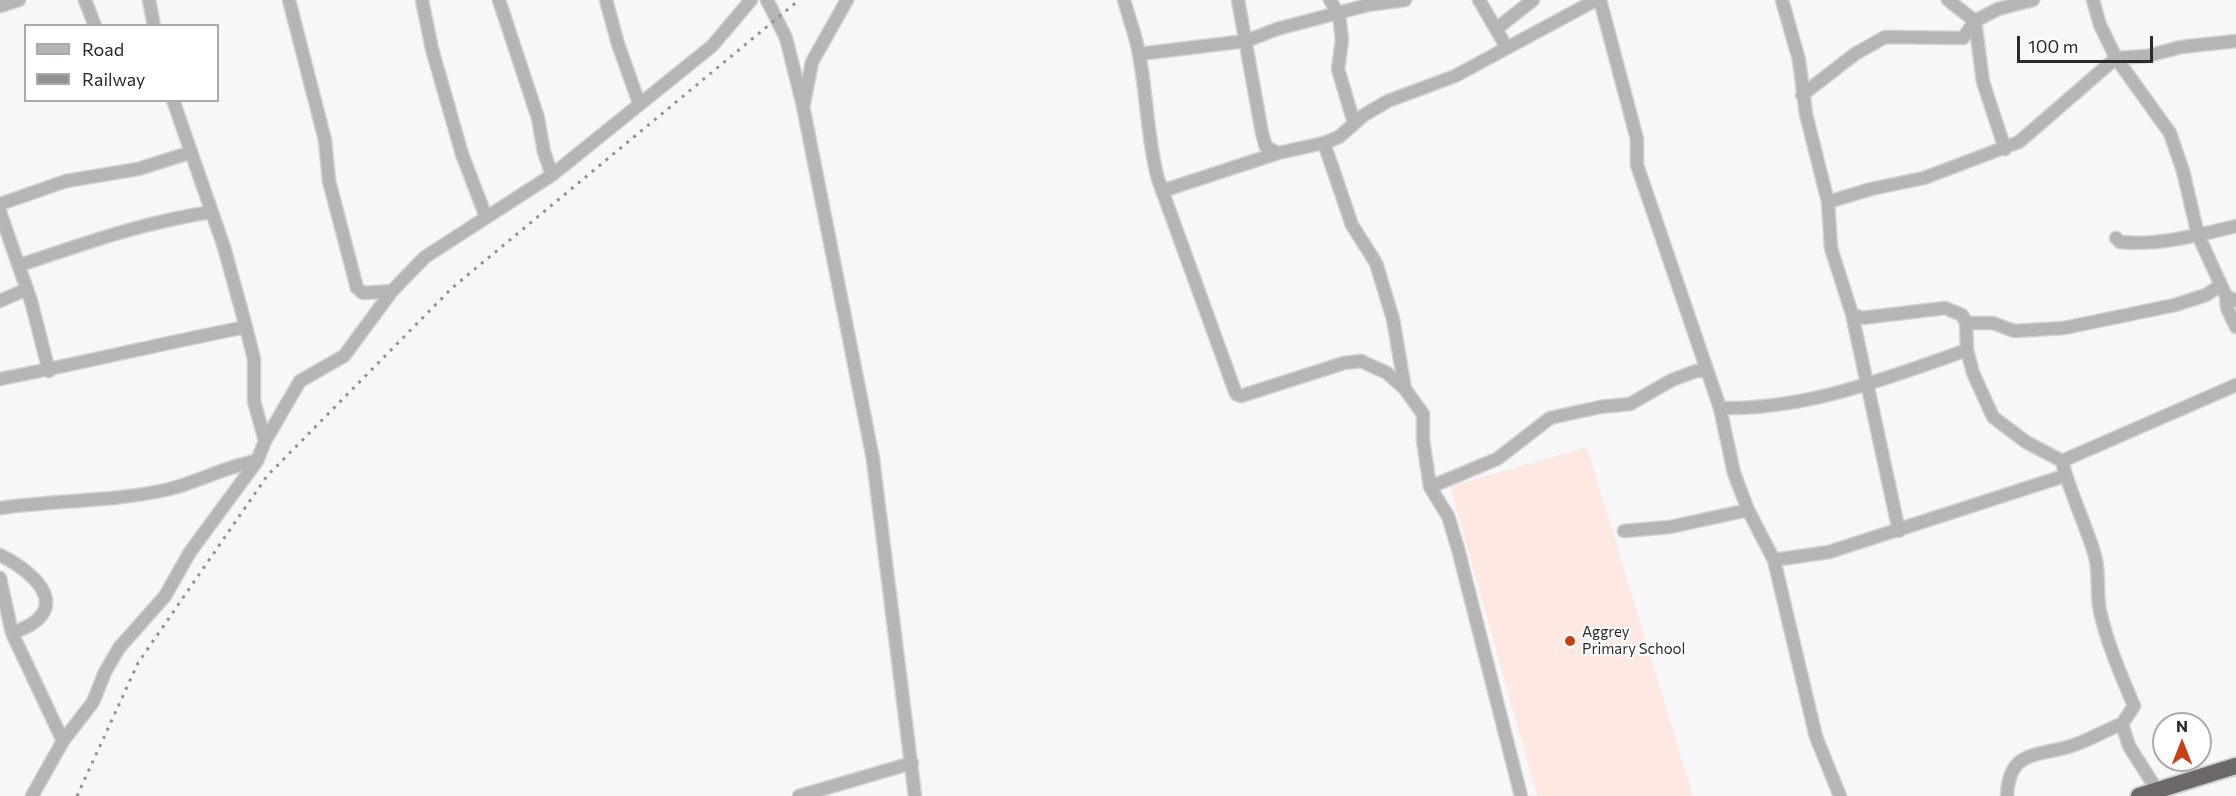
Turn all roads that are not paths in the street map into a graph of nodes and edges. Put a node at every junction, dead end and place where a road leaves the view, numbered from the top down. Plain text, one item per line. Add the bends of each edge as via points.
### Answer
1 (20, 0) edge
2 (85, 0) edge
3 (149, 0) edge
4 (289, 0) edge
5 (422, 0) edge
6 (499, 0) edge
7 (606, 0) edge
8 (751, 0) edge
9 (767, 0) edge
10 (847, 0) edge
11 (1124, 0) edge
12 (1238, 0) edge
13 (1330, 0) edge
14 (1404, 0) edge
15 (1479, 0) edge
16 (1533, 0) edge
17 (1598, 0) edge
18 (1782, 0) edge
19 (1948, 0) edge
20 (2033, 0) edge
21 (2093, 0) edge
22 (0, 6) edge
23 (1339, 15) junction
24 (1975, 21) junction
25 (94, 24) edge
26 (154, 24) edge
27 (1496, 29) junction
28 (1246, 41) junction
29 (2236, 41) edge
30 (1507, 48) junction
31 (1139, 54) junction
32 (2116, 58) junction
33 (1803, 95) junction
34 (174, 102) edge
35 (639, 104) junction
36 (803, 106) junction
37 (1354, 123) junction
38 (1324, 143) junction
39 (2005, 149) junction
40 (189, 153) junction
41 (1278, 153) junction
42 (552, 174) junction
43 (1162, 192) junction
44 (1828, 202) junction
45 (0, 204) edge
46 (0, 212) edge
47 (211, 212) junction
48 (486, 217) junction
49 (2236, 226) edge
50 (2198, 236) junction
51 (2116, 238) dead end
52 (20, 265) junction
53 (27, 289) junction
54 (392, 291) junction
55 (2228, 294) edge
56 (0, 301) edge
57 (1852, 314) junction
58 (1966, 323) junction
59 (246, 327) junction
60 (2236, 327) edge
61 (1967, 350) junction
62 (1707, 370) junction
63 (49, 371) junction
64 (0, 379) edge
65 (2236, 385) edge
66 (1866, 386) junction
67 (1405, 389) junction
68 (1720, 408) junction
69 (265, 441) junction
70 (257, 461) junction
71 (2062, 461) junction
72 (2064, 476) junction
73 (1430, 487) junction
74 (0, 508) edge
75 (1748, 510) junction
76 (1624, 531) dead end
77 (1899, 531) junction
78 (0, 555) edge
79 (1774, 560) junction
80 (0, 578) edge
81 (12, 633) junction
82 (2122, 724) junction
83 (63, 741) junction
84 (912, 763) junction
85 (2236, 766) edge
86 (2157, 790) junction
87 (32, 796) edge
88 (799, 796) edge
89 (915, 796) edge
90 (1521, 796) edge
91 (1840, 796) edge
92 (2007, 796) edge
93 (2139, 796) edge

1 - 22 street
2 - 25 street
3 - 26 street
4 - 54 street via 325,140 328,181 357,288 363,293
5 - 48 street via 462,154
6 - 42 street
7 - 35 street
8 - 35 street via 712,46
9 - 36 street via 786,38
10 - 36 street via 812,62
11 - 31 street
12 - 28 street
13 - 23 street
14 - 23 street via 1368,5
15 - 27 street
16 - 27 street
17 - 30 street
17 - 62 street via 1637,139 1637,165
18 - 33 street via 1799,60
19 - 24 street
20 - 24 street via 1998,9
21 - 32 street
23 - 28 street via 1277,29
23 - 37 street via 1342,40 1338,69
24 - 33 street via 1964,38 1886,37 1856,54
24 - 39 street via 1983,82
27 - 30 street
28 - 31 street
28 - 41 street via 1266,147
29 - 32 street
30 - 37 street via 1455,76 1388,101
31 - 43 street via 1152,155
32 - 39 street via 2019,142
32 - 50 street via 2170,133
33 - 44 street
34 - 40 street
35 - 42 street
36 - 84 street via 873,459
37 - 38 street via 1339,137
38 - 41 street
38 - 67 street via 1352,225 1376,263 1393,319
39 - 44 street via 1924,178
40 - 45 street via 138,169 66,181
40 - 47 street
41 - 43 street
42 - 48 street
43 - 67 street via 1236,394 1241,396 1361,361 1387,373
44 - 57 street via 1831,248
46 - 52 street
47 - 52 street via 119,231
47 - 59 street
48 - 54 street via 425,257
49 - 50 street
50 - 51 street via 2129,243
50 - 55 street
52 - 53 street
53 - 56 street
53 - 63 street
54 - 69 street via 344,356 300,381
55 - 58 street via 2206,295 2064,328 2014,331 1993,323
55 - 60 street via 2227,308
57 - 58 street via 1862,318 1945,308 1962,315
57 - 66 street
58 - 61 street
59 - 63 street
59 - 69 street via 254,359 253,390
61 - 66 street
61 - 71 street via 1993,417 2026,442
62 - 68 street
62 - 73 street via 1672,380 1630,404 1550,418 1497,459
63 - 64 street
65 - 71 street
66 - 68 street via 1781,404
66 - 77 street
67 - 73 street via 1424,414 1423,440
68 - 75 street via 1734,473
69 - 70 street
70 - 74 street via 230,466 161,491
70 - 83 street via 190,552 165,596 119,648 93,702
71 - 72 street
72 - 77 street
72 - 82 street via 2094,555 2100,610 2134,706
73 - 90 street via 1448,516 1456,541
75 - 76 street via 1670,527
75 - 79 street
77 - 79 street via 1829,552
78 - 81 street via 40,584 48,597 39,618 28,628
79 - 91 street via 1816,737
80 - 81 street
81 - 83 street
82 - 86 street via 2128,746
82 - 92 street via 2074,745 2036,753 2018,763 2009,775
83 - 87 street
84 - 88 street
84 - 89 street
85 - 86 highway
86 - 93 highway

